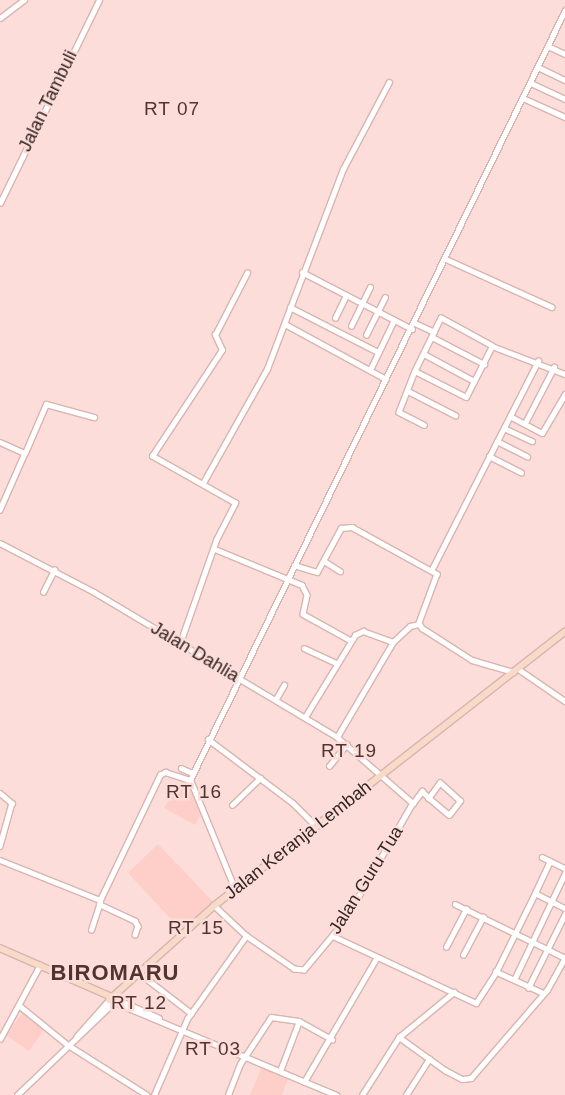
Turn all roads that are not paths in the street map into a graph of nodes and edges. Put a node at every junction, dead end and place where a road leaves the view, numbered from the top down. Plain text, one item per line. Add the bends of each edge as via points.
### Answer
1 (24, 0) edge
2 (99, 0) edge
3 (565, 10) edge
4 (0, 18) edge
5 (548, 46) junction
6 (565, 54) edge
7 (538, 67) junction
8 (565, 80) edge
9 (389, 82) dead end
10 (531, 83) junction
11 (524, 98) junction
12 (565, 99) edge
13 (565, 117) edge
14 (0, 203) edge
15 (446, 259) junction
16 (302, 272) junction
17 (247, 273) dead end
18 (370, 287) dead end
19 (346, 295) junction
20 (385, 297) dead end
21 (362, 304) junction
22 (290, 306) junction
23 (552, 307) dead end
24 (378, 312) junction
25 (335, 318) dead end
26 (394, 320) junction
27 (415, 323) junction
28 (285, 324) junction
29 (351, 326) dead end
30 (412, 329) junction
31 (433, 334) junction
32 (366, 335) dead end
33 (492, 346) junction
34 (378, 352) junction
35 (424, 354) junction
36 (538, 361) junction
37 (484, 364) junction
38 (554, 367) junction
39 (370, 370) junction
40 (415, 371) junction
41 (565, 374) edge
42 (386, 379) junction
43 (474, 381) junction
44 (410, 392) junction
45 (565, 394) edge
46 (456, 415) dead end
47 (510, 416) junction
48 (94, 418) dead end
49 (525, 424) junction
50 (424, 425) dead end
51 (504, 428) junction
52 (532, 441) dead end
53 (0, 442) edge
54 (496, 442) junction
55 (25, 453) junction
56 (489, 456) junction
57 (527, 456) dead end
58 (521, 472) dead end
59 (203, 483) junction
60 (0, 510) edge
61 (0, 543) edge
62 (215, 549) junction
63 (324, 561) junction
64 (294, 565) junction
65 (432, 569) junction
66 (54, 570) junction
67 (340, 571) dead end
68 (287, 579) junction
69 (43, 592) dead end
70 (419, 624) junction
71 (565, 632) edge
72 (350, 640) junction
73 (393, 642) junction
74 (180, 643) junction
75 (304, 648) dead end
76 (336, 663) junction
77 (515, 670) junction
78 (239, 678) junction
79 (284, 684) dead end
80 (276, 700) junction
81 (565, 700) edge
82 (305, 717) junction
83 (337, 737) junction
84 (208, 739) junction
85 (347, 744) junction
86 (329, 766) dead end
87 (181, 768) dead end
88 (192, 773) junction
89 (382, 774) junction
90 (260, 778) junction
91 (190, 780) junction
92 (0, 793) edge
93 (429, 798) junction
94 (413, 803) junction
95 (232, 805) dead end
96 (316, 826) junction
97 (0, 846) edge
98 (542, 857) dead end
99 (0, 860) edge
100 (550, 861) junction
101 (565, 868) edge
102 (565, 873) edge
103 (234, 890) junction
104 (535, 893) junction
105 (552, 901) junction
106 (100, 902) junction
107 (455, 904) dead end
108 (214, 906) junction
109 (565, 908) edge
110 (466, 909) junction
111 (565, 914) edge
112 (483, 917) junction
113 (91, 930) dead end
114 (515, 933) junction
115 (135, 935) dead end
116 (246, 936) junction
117 (333, 936) junction
118 (532, 942) junction
119 (446, 947) dead end
120 (0, 948) edge
121 (547, 949) junction
122 (162, 954) junction
123 (463, 955) dead end
124 (565, 958) edge
125 (376, 959) junction
126 (40, 966) junction
127 (496, 972) junction
128 (143, 976) junction
129 (514, 980) junction
130 (528, 988) junction
131 (454, 992) junction
132 (542, 993) junction
133 (113, 1000) junction
134 (20, 1006) junction
135 (191, 1013) junction
136 (299, 1021) junction
137 (182, 1029) junction
138 (399, 1037) junction
139 (0, 1039) edge
140 (332, 1039) junction
141 (68, 1045) junction
142 (245, 1057) junction
143 (429, 1060) junction
144 (280, 1072) junction
145 (304, 1082) junction
146 (17, 1095) edge
147 (147, 1095) edge
148 (154, 1095) edge
149 (228, 1095) edge
150 (336, 1095) edge
151 (362, 1095) edge
152 (406, 1095) edge

1 - 4 street
2 - 14 street, Jalan Tambuli
3 - 5 street
5 - 6 street
5 - 7 street
7 - 8 street
7 - 10 street
9 - 16 street via 343,169
10 - 11 street
10 - 12 street
11 - 13 street
11 - 15 street
15 - 23 street
15 - 27 street
16 - 19 street
16 - 22 street
17 - 59 street via 215,335 222,350 152,456
18 - 21 street
19 - 21 street
19 - 25 street
20 - 24 street
21 - 24 street
21 - 29 street
22 - 28 street
22 - 34 street
24 - 26 street
24 - 32 street
26 - 30 street
26 - 34 street
27 - 30 street
27 - 31 street
28 - 39 street
28 - 59 street via 267,369
30 - 42 street
31 - 33 street via 442,318
31 - 35 street
31 - 37 street
33 - 36 street
33 - 37 street
34 - 39 street
35 - 40 street
35 - 43 street
36 - 38 street
36 - 47 street
37 - 43 street
38 - 41 street
38 - 49 street
39 - 42 street
40 - 43 street via 466,397
40 - 44 street
42 - 64 street
44 - 46 street
44 - 50 street via 399,412
45 - 49 street via 542,433
47 - 49 street
47 - 51 street
48 - 55 street via 46,404
51 - 52 street
51 - 54 street
53 - 55 street
54 - 56 street
54 - 57 street
55 - 60 street
56 - 58 street
56 - 65 street
59 - 62 street via 235,503
61 - 66 street, Jalan Dahlia
62 - 68 street
62 - 74 street
63 - 64 street via 316,572
63 - 65 street via 341,528 348,525
63 - 67 street
64 - 68 street
65 - 70 street via 438,578
66 - 69 street
66 - 74 street, Jalan Dahlia
68 - 72 street via 305,587 303,614
68 - 78 street
70 - 73 street via 410,626
70 - 77 street via 472,660
71 - 77 main road, Jalan Keranja Lembah
72 - 73 street via 363,631
72 - 76 street
73 - 83 street
74 - 78 street, Jalan Dahlia
75 - 76 street
76 - 82 street
77 - 81 street
77 - 89 main road, Jalan Keranja Lembah
78 - 80 street, Jalan Dahlia
78 - 84 street
79 - 80 street
80 - 82 street, Jalan Dahlia
82 - 83 street, Jalan Dahlia
83 - 85 street, Jalan Dahlia
84 - 88 street
84 - 90 street
85 - 86 street
85 - 89 street, Jalan Dahlia
87 - 88 street
88 - 91 street
89 - 94 street
89 - 96 main road, Jalan Keranja Lembah
90 - 95 street
90 - 96 street
91 - 103 street
91 - 106 street via 165,772 160,775
92 - 97 street via 12,804
93 - 93 street via 449,815 460,801 440,783
93 - 94 street via 422,791
94 - 117 street, Jalan Guru Tua
96 - 103 main road, Jalan Keranja Lembah
98 - 100 street
99 - 106 street
100 - 101 street
100 - 104 street
102 - 105 street
103 - 108 main road, Jalan Keranja Lembah
104 - 105 street
104 - 114 street
105 - 109 street
105 - 118 street
106 - 113 street
106 - 115 street via 136,923
107 - 110 street
108 - 116 street, Jalan Guru Tua
108 - 122 main road, Jalan Keranja Lembah
110 - 112 street
110 - 119 street
111 - 121 street
112 - 114 street
112 - 123 street
114 - 118 street
114 - 127 street
116 - 117 street, Jalan Guru Tua via 301,972
116 - 135 street
117 - 125 street
118 - 121 street
118 - 129 street
120 - 126 main road
121 - 124 street
121 - 130 street
122 - 128 main road
122 - 133 main road, Jalan Keranja Lembah
124 - 132 street
125 - 131 street
125 - 140 street
126 - 133 main road
126 - 134 street
127 - 129 street
127 - 131 street via 480,1002
128 - 133 main road
128 - 135 street
129 - 130 street
130 - 132 street
131 - 138 street
132 - 143 street via 471,1078 462,1079
133 - 137 street
133 - 141 street
134 - 139 street
134 - 141 street
135 - 137 street
136 - 140 street
136 - 142 street via 271,1017
136 - 144 street
137 - 142 street
137 - 148 street
138 - 143 street
138 - 151 street
140 - 145 street
141 - 146 street
141 - 147 street
142 - 144 street
142 - 149 street
143 - 152 street
144 - 145 street
145 - 150 street

